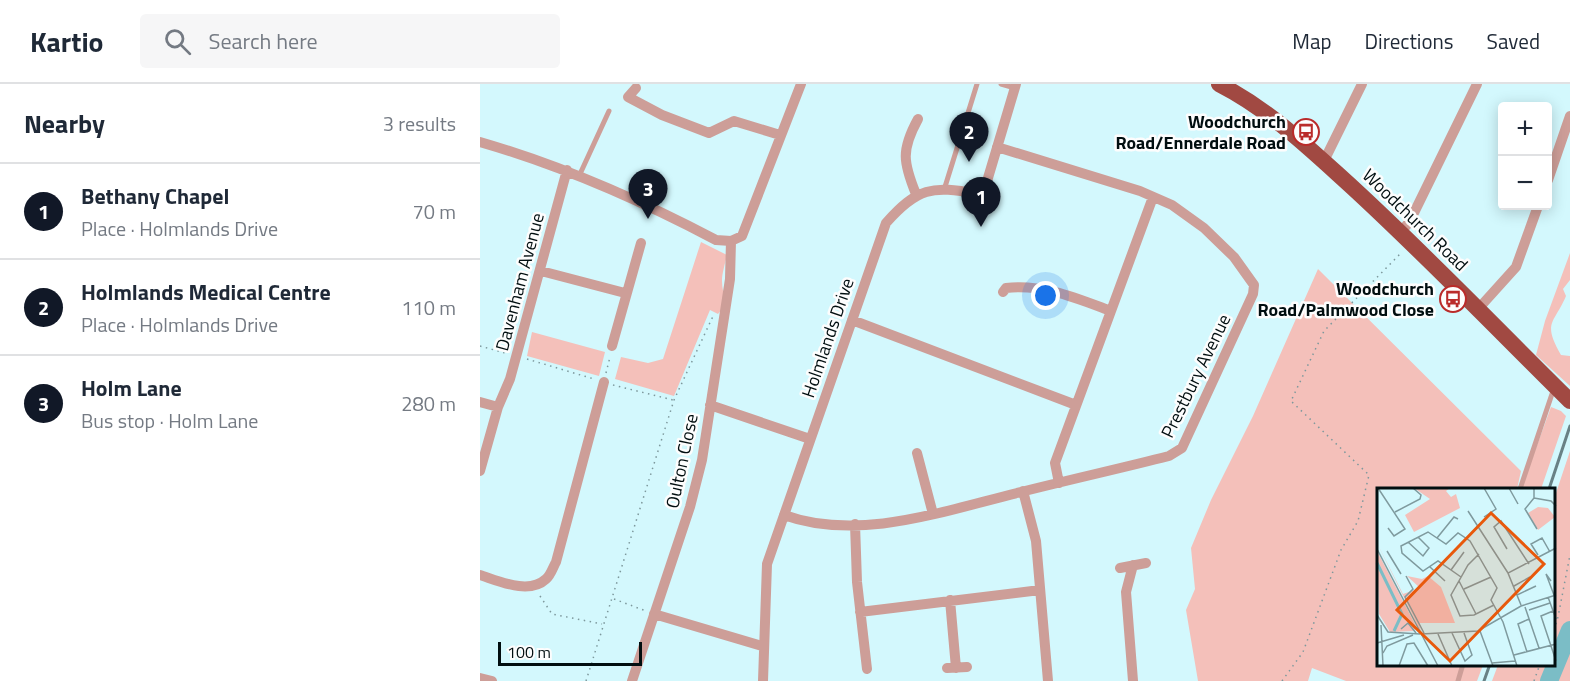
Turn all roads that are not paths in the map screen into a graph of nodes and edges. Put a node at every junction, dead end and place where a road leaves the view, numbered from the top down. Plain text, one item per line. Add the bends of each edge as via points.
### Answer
1 (801, 84) edge
2 (977, 84) edge
3 (1001, 84) edge
4 (1362, 84) edge
5 (1477, 84) edge
6 (1222, 85) edge
7 (1015, 86) edge
8 (636, 88) dead end
9 (609, 111) dead end
10 (1570, 116) edge
11 (918, 117) dead end
12 (780, 135) junction
13 (480, 142) edge
14 (997, 147) junction
15 (1324, 161) junction
16 (1552, 168) edge
17 (567, 170) junction
18 (580, 174) junction
19 (944, 190) junction
20 (916, 194) junction
21 (1153, 196) junction
22 (1537, 210) edge
23 (1401, 232) junction
24 (731, 241) junction
25 (641, 243) dead end
26 (541, 271) junction
27 (1004, 288) dead end
28 (625, 293) junction
29 (1479, 308) junction
30 (1111, 311) junction
31 (852, 320) junction
32 (612, 346) road end
33 (603, 382) road end
34 (1555, 386) junction
35 (1570, 400) edge
36 (480, 402) edge
37 (710, 405) junction
38 (1076, 405) junction
39 (498, 406) junction
40 (810, 439) junction
41 (917, 453) dead end
42 (480, 471) edge
43 (1059, 483) junction
44 (1520, 488) edge
45 (1023, 492) junction
46 (933, 514) junction
47 (784, 515) junction
48 (855, 524) junction
49 (1146, 563) dead end
50 (1133, 565) junction
51 (1120, 568) dead end
52 (480, 575) edge
53 (1040, 590) junction
54 (950, 600) junction
55 (860, 612) junction
56 (654, 614) junction
57 (762, 646) junction
58 (1462, 666) edge
59 (957, 668) dead end
60 (867, 669) dead end
61 (480, 678) edge
62 (492, 681) edge
63 (632, 681) edge
64 (763, 681) edge
65 (1048, 681) edge
66 (1133, 681) edge
67 (1458, 681) edge

1 - 12 street
2 - 19 lane
3 - 7 lane
4 - 15 street
5 - 23 street
6 - 15 highway, Woodchurch Road via 1268,113
7 - 14 street
8 - 12 street via 628,97 709,133 734,121
9 - 18 lane
10 - 16 street
11 - 20 street via 905,146 905,163
12 - 24 street via 742,236
13 - 17 street
14 - 19 street via 985,188 976,194
14 - 21 street, Prestbury Avenue
15 - 23 highway, Woodchurch Road
17 - 18 street
17 - 26 street, Davenham Avenue
18 - 24 street via 716,240
19 - 20 street
20 - 31 street, Holmlands Drive via 886,223
21 - 30 street
21 - 43 street, Prestbury Avenue via 1172,205 1218,240 1246,271 1254,285 1253,294 1182,448 1169,456
22 - 29 street via 1516,267
23 - 29 highway, Woodchurch Road
24 - 37 street, Oulton Close via 730,279
25 - 28 street
26 - 28 street
26 - 39 street, Davenham Avenue
27 - 30 street via 1053,290
28 - 32 street
29 - 34 highway, Woodchurch Road
30 - 38 street
31 - 38 street
31 - 40 street, Holmlands Drive
33 - 52 street via 556,562 547,579 522,587
34 - 35 highway, Woodchurch Road
34 - 44 lane
36 - 39 street
37 - 40 street
37 - 56 street, Oulton Close via 690,507
38 - 43 street via 1055,463
39 - 42 street, Davenham Avenue
40 - 47 street, Holmlands Drive
41 - 46 street
43 - 45 street, Prestbury Avenue
45 - 46 street, Prestbury Avenue
45 - 53 street via 1035,541
46 - 48 street, Prestbury Avenue
47 - 48 street, Prestbury Avenue via 797,520
47 - 57 street, Holmlands Drive via 767,564
48 - 55 street
49 - 50 street
50 - 51 street
50 - 66 street via 1126,592
53 - 54 street
53 - 65 street
54 - 55 street
54 - 59 street
55 - 60 street
56 - 57 street
56 - 63 street, Oulton Close
57 - 64 street, Holmlands Drive
58 - 67 lane
61 - 62 street

